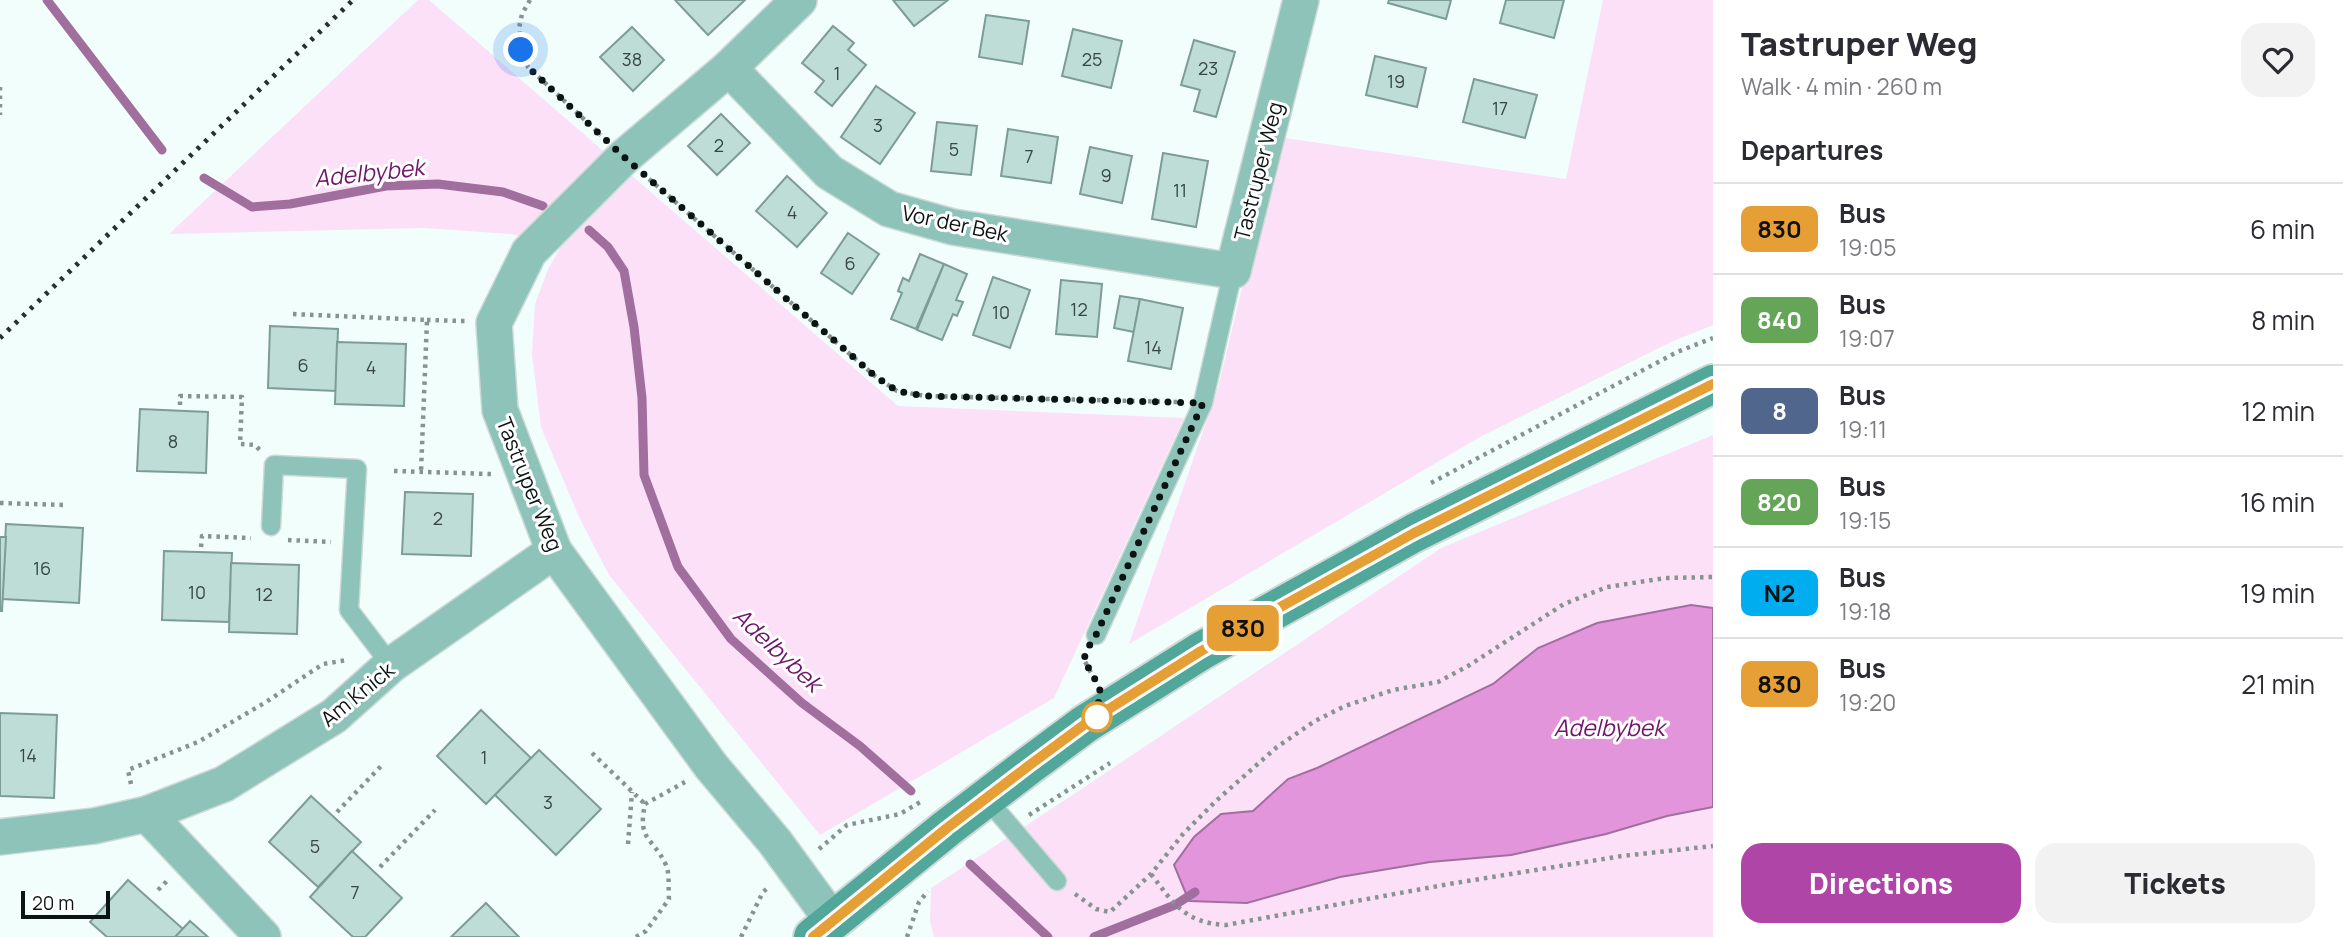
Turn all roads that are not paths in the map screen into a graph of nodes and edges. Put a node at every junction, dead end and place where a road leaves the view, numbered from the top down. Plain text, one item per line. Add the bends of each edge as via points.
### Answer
1 (799, 0) edge
2 (1301, 0) edge
3 (729, 68) junction
4 (1233, 271) junction
5 (1713, 384) edge
6 (271, 526) dead end
7 (554, 551) junction
8 (1096, 635) road end
9 (383, 655) junction
10 (986, 798) junction
11 (143, 815) junction
12 (0, 837) edge
13 (1057, 881) road end
14 (823, 928) edge
15 (263, 937) edge

1 - 3 street, Tastruper Weg
2 - 4 street, Tastruper Weg
3 - 4 street, Vor der Bek via 829,172 889,209 953,226
3 - 7 street, Tastruper Weg via 624,157 529,251 494,323 500,410
4 - 8 lane, Tastruper Weg via 1203,403
5 - 10 main road via 1414,533 1201,651 1085,724
6 - 9 lane via 274,465 357,469 349,610
7 - 9 street, Am Knick
7 - 14 street, Tastruper Weg via 711,766 775,842
9 - 11 street, Am Knick via 334,716 224,784
10 - 13 lane
10 - 14 main road
11 - 12 street, Am Knick
11 - 15 street

